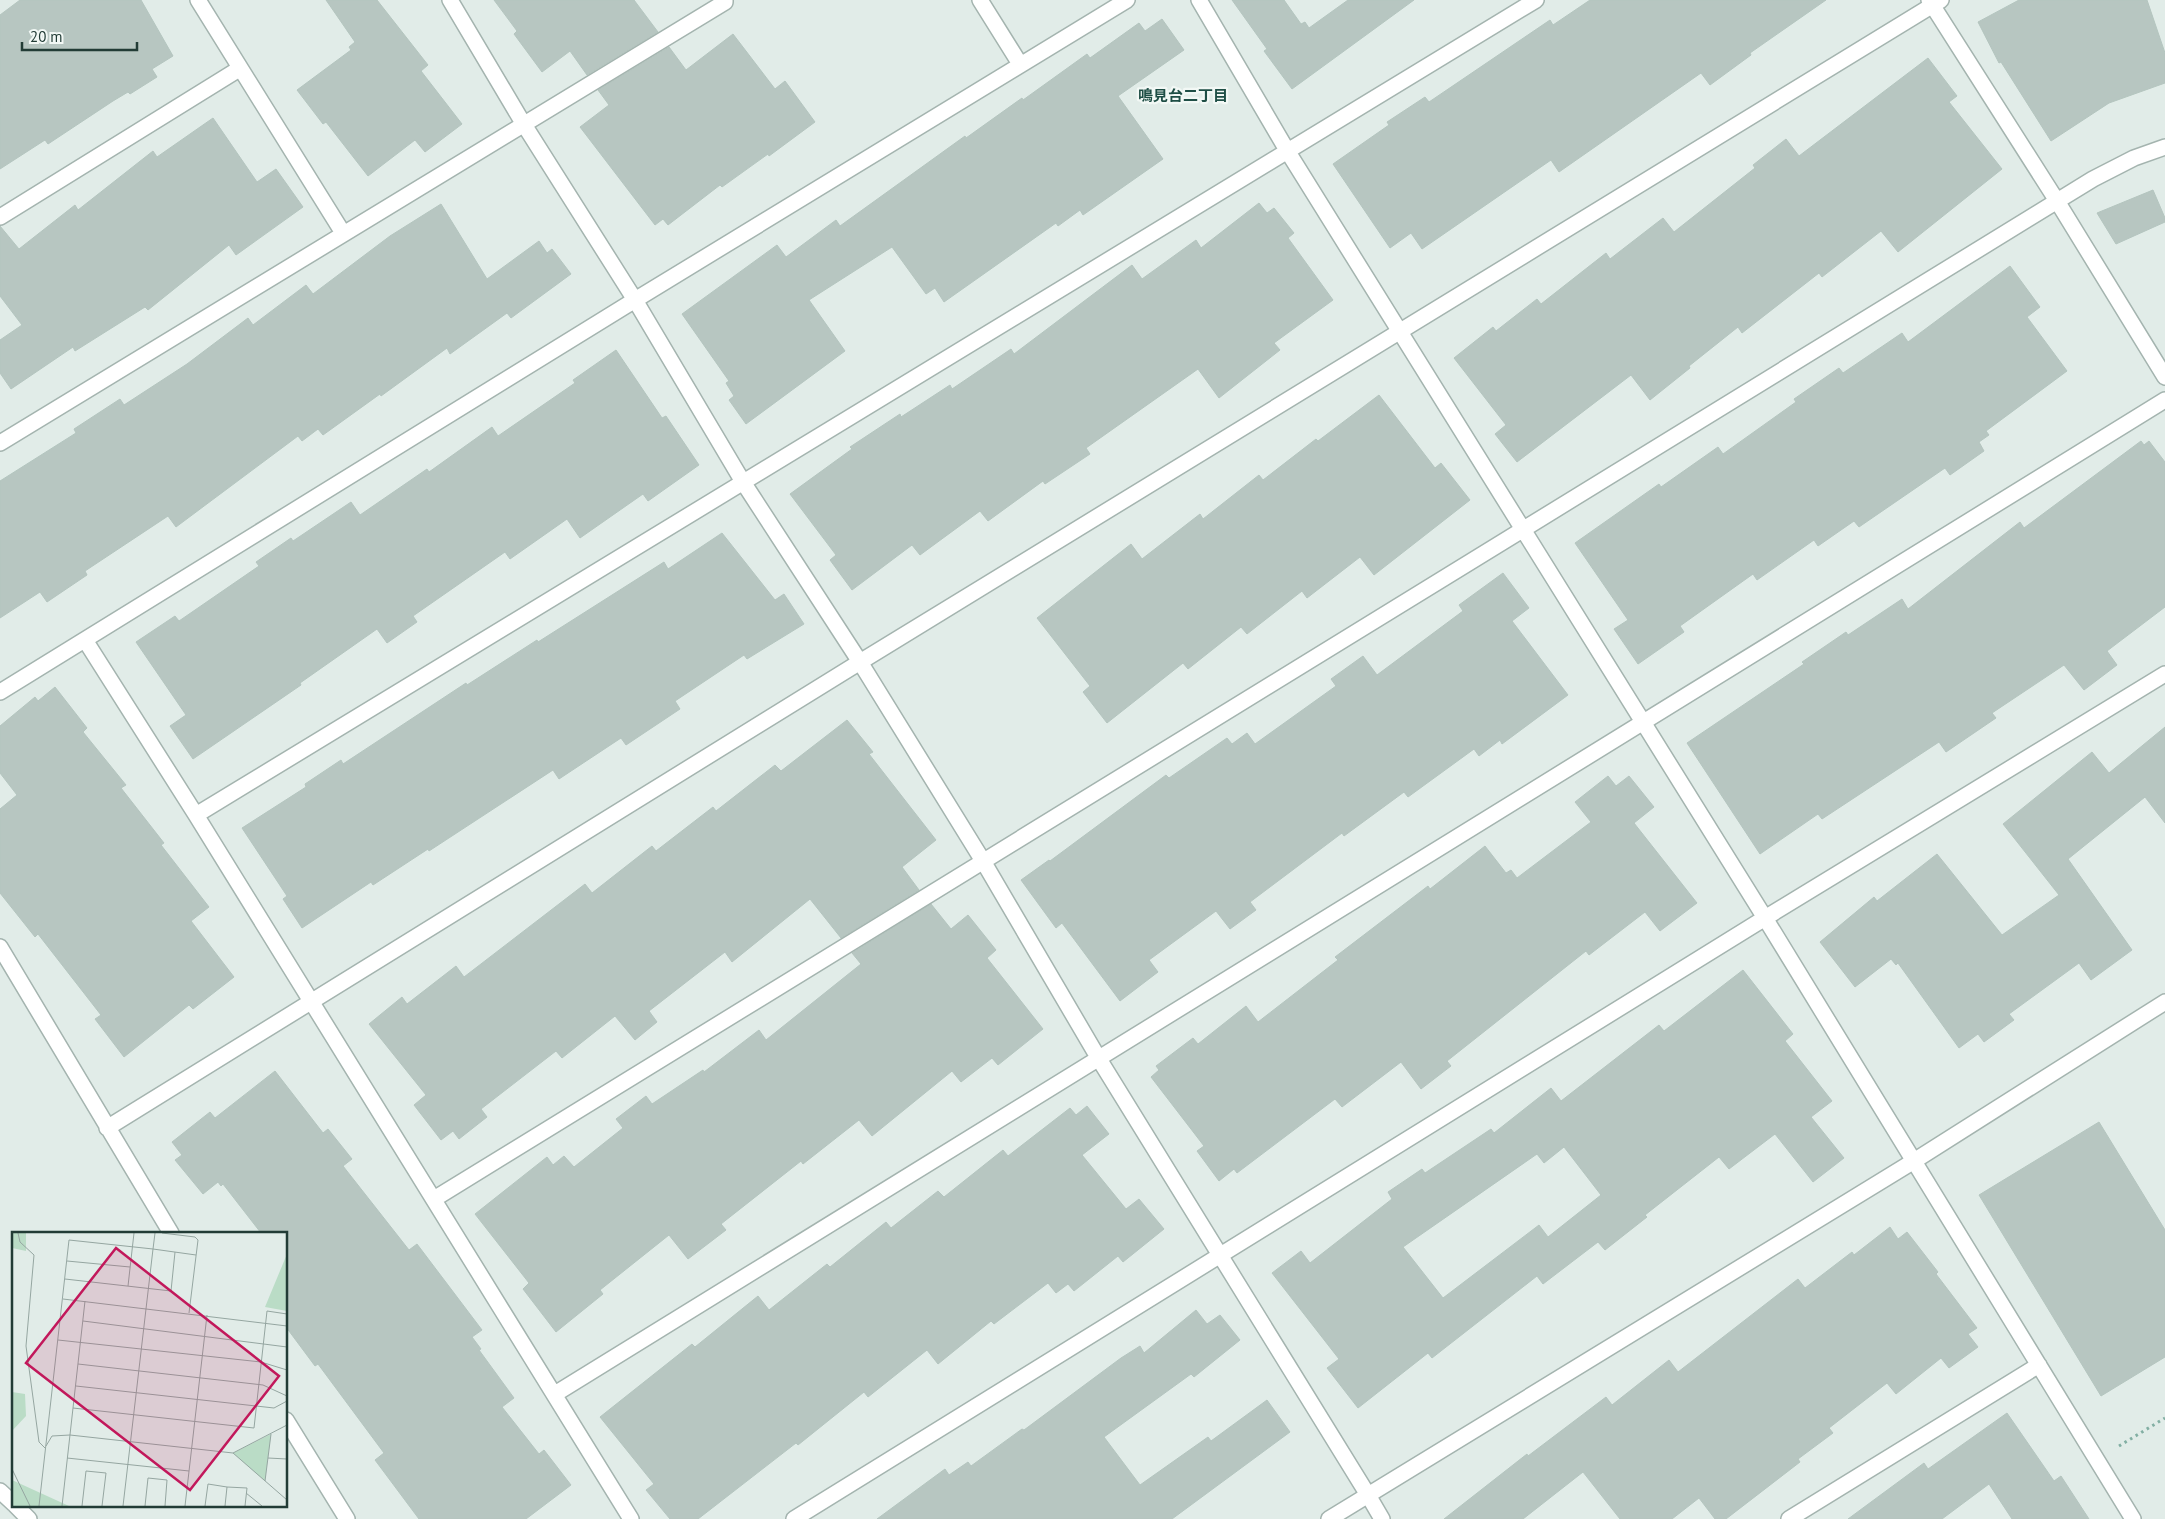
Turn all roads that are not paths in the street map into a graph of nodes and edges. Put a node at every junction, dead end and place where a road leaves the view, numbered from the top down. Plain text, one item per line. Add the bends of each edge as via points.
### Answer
1 (198, 0) edge
2 (450, 0) edge
3 (724, 0) edge
4 (980, 0) edge
5 (1128, 0) edge
6 (1199, 0) edge
7 (1536, 0) edge
8 (1934, 2) edge
9 (1020, 64) junction
10 (239, 69) junction
11 (523, 123) junction
12 (2165, 148) edge
13 (1288, 152) junction
14 (2057, 201) junction
15 (0, 218) edge
16 (343, 233) junction
17 (635, 300) junction
18 (1399, 333) junction
19 (2165, 377) edge
20 (2165, 400) edge
21 (0, 443) edge
22 (743, 482) junction
23 (1524, 529) junction
24 (85, 640) junction
25 (860, 662) junction
26 (2165, 674) edge
27 (0, 692) edge
28 (1642, 722) junction
29 (196, 815) junction
30 (983, 861) junction
31 (1766, 918) junction
32 (0, 947) edge
33 (310, 1002) junction
34 (2165, 1002) edge
35 (1100, 1059) junction
36 (107, 1128) junction
37 (1914, 1161) junction
38 (434, 1199) junction
39 (170, 1232) edge
40 (1221, 1256) junction
41 (2039, 1365) junction
42 (555, 1394) junction
43 (288, 1423) edge
44 (0, 1491) edge
45 (1368, 1495) junction
46 (12, 1503) edge
47 (15, 1506) edge
48 (29, 1519) edge
49 (347, 1519) edge
50 (631, 1519) edge
51 (794, 1519) edge
52 (1329, 1519) edge
53 (1382, 1519) edge
54 (1789, 1519) edge
55 (2133, 1519) edge

1 - 10 street
2 - 11 street
3 - 11 street
4 - 9 street
5 - 9 street
6 - 13 street
7 - 13 street
8 - 14 street
8 - 18 street
9 - 17 street
10 - 15 street
10 - 16 street
11 - 16 street
11 - 17 street
12 - 14 street via 2134,158 2093,178
13 - 18 street
13 - 22 street
14 - 19 street
14 - 23 street
16 - 21 street
17 - 22 street
17 - 24 street
18 - 23 street
18 - 25 street
20 - 28 street
22 - 25 street
22 - 29 street
23 - 28 street
23 - 30 street
24 - 27 street
24 - 29 street
25 - 30 street
25 - 33 street
26 - 31 street
28 - 31 street
28 - 35 street
29 - 33 street
30 - 35 street
30 - 38 street
31 - 37 street
31 - 40 street
32 - 36 street
33 - 36 street
33 - 38 street
34 - 37 street
35 - 40 street
35 - 42 street
36 - 39 street
37 - 41 street
37 - 45 street
38 - 42 street
40 - 45 street
40 - 51 street
41 - 54 street
41 - 55 street
42 - 50 street
43 - 49 street
44 - 46 street
45 - 52 street
45 - 53 street
47 - 48 street

